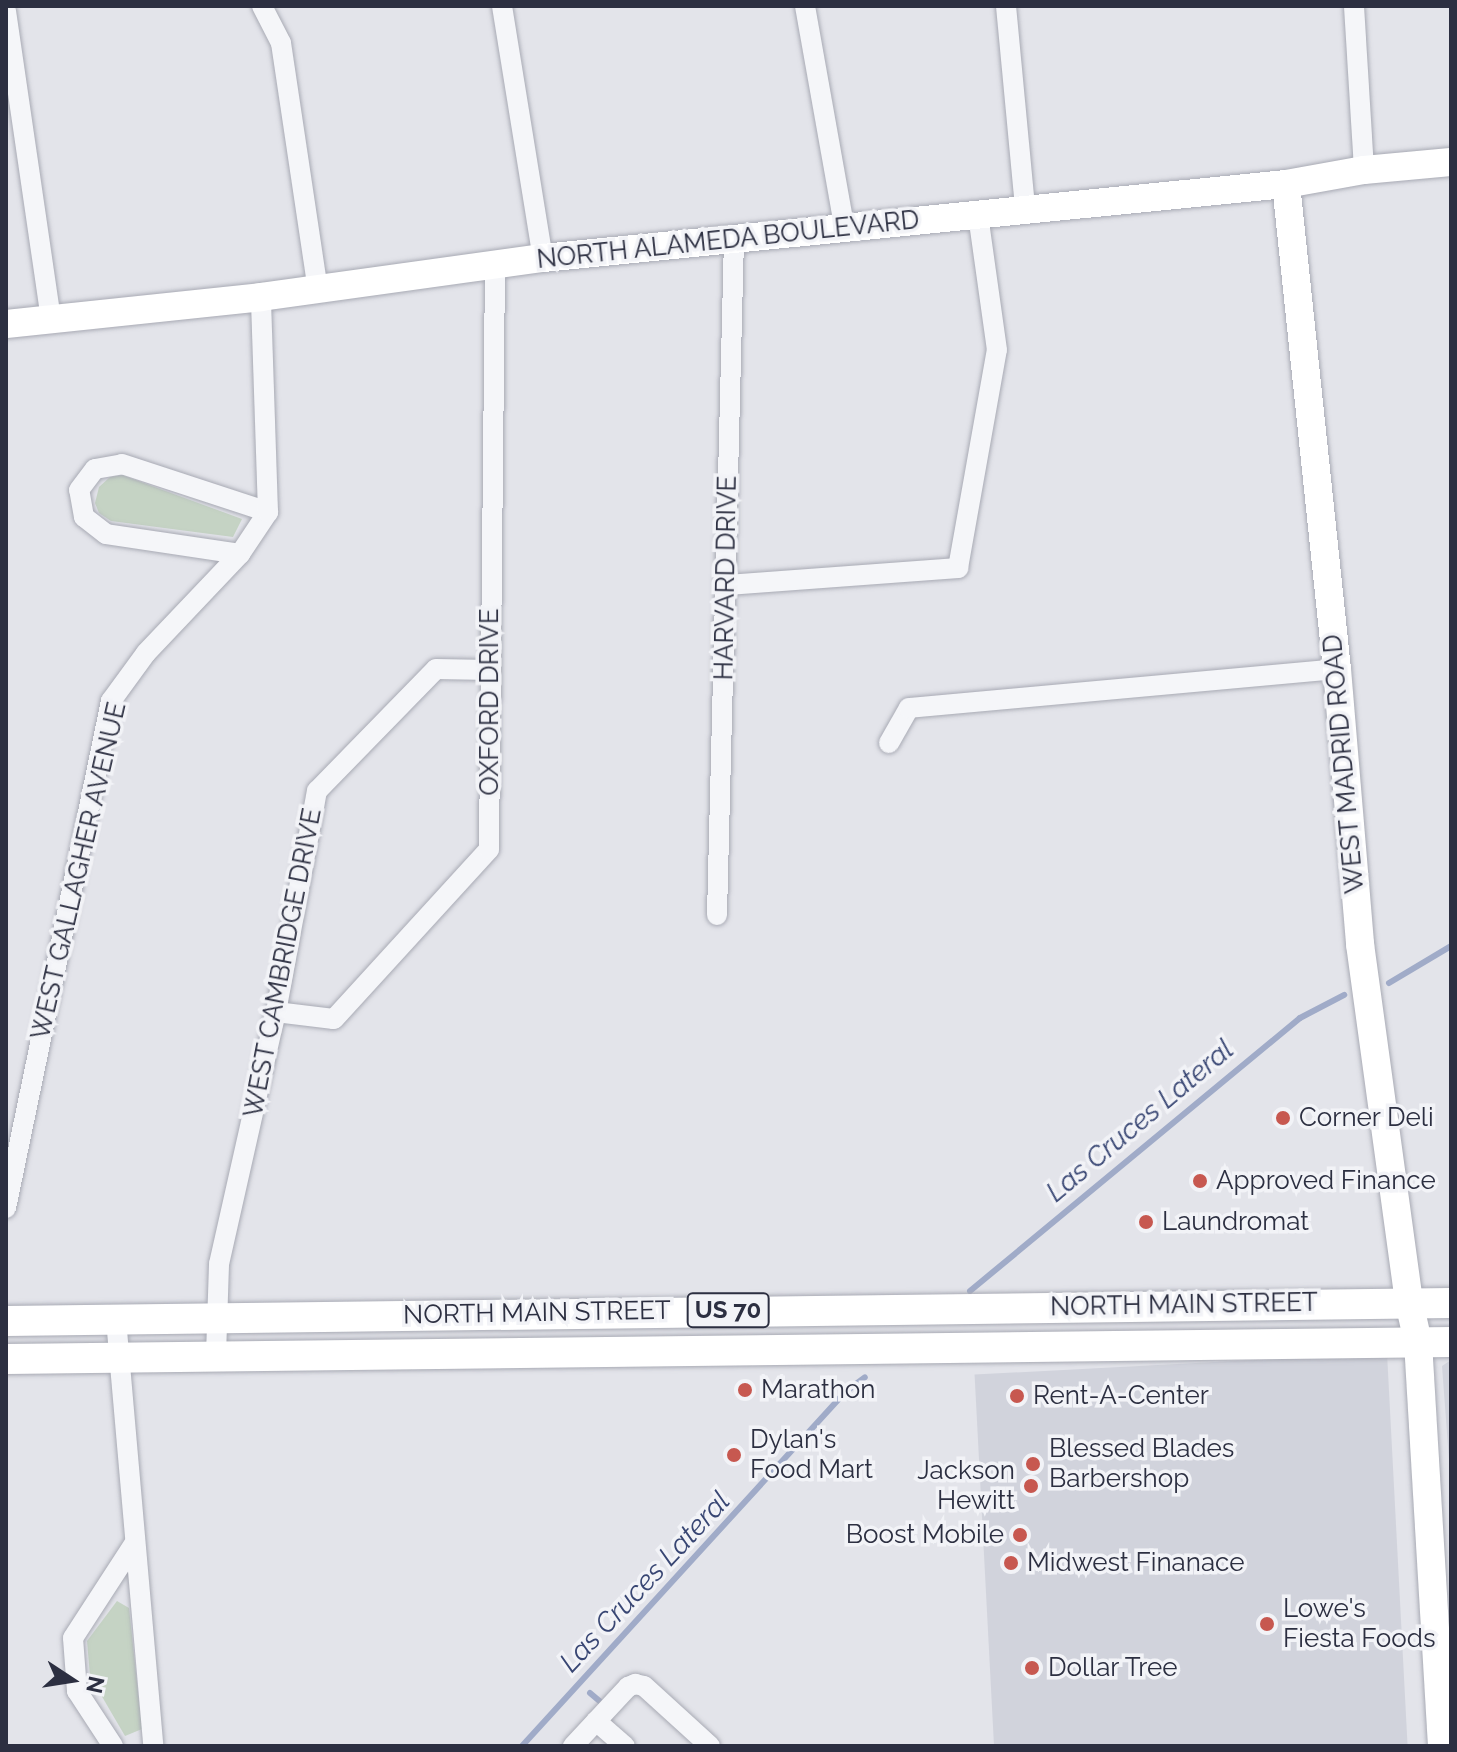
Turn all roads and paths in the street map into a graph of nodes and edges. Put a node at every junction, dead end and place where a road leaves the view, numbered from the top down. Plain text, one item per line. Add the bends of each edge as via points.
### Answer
1 (262, 6) edge
2 (502, 6) edge
3 (805, 6) edge
4 (1006, 6) edge
5 (1354, 6) edge
6 (6, 11) edge
7 (1451, 162) edge
8 (1364, 170) junction
9 (1286, 184) junction
10 (1025, 208) junction
11 (978, 214) junction
12 (844, 226) junction
13 (734, 241) junction
14 (543, 258) junction
15 (495, 266) junction
16 (318, 290) junction
17 (261, 297) junction
18 (51, 318) junction
19 (6, 324) edge
20 (268, 512) junction
21 (240, 554) junction
22 (727, 585) junction
23 (1337, 669) junction
24 (490, 670) junction
25 (889, 743) dead end
26 (717, 915) dead end
27 (276, 1012) junction
28 (6, 1208) edge
29 (1409, 1302) junction
30 (1451, 1303) edge
31 (1081, 1307) junction
32 (215, 1318) junction
33 (116, 1319) junction
34 (6, 1321) edge
35 (1418, 1342) junction
36 (1451, 1342) edge
37 (1080, 1345) junction
38 (216, 1355) junction
39 (117, 1357) junction
40 (6, 1359) edge
41 (134, 1544) junction
42 (596, 1721) junction
43 (113, 1746) edge
44 (153, 1746) edge
45 (573, 1746) edge
46 (625, 1746) edge
47 (710, 1746) edge
48 (1442, 1746) edge

1 - 16 street via 281,43
2 - 14 street
3 - 12 street
4 - 10 street
5 - 8 street
6 - 18 street
7 - 8 street, NORTH ALAMEDA BOULEVARD
8 - 9 street, NORTH ALAMEDA BOULEVARD
9 - 10 street, NORTH ALAMEDA BOULEVARD
9 - 23 street, WEST MADRID ROAD
10 - 11 street, NORTH ALAMEDA BOULEVARD
11 - 12 street, NORTH ALAMEDA BOULEVARD
11 - 22 street via 997,350 958,568
12 - 13 street, NORTH ALAMEDA BOULEVARD
13 - 14 street, NORTH ALAMEDA BOULEVARD
13 - 22 street, HARVARD DRIVE
14 - 15 street, NORTH ALAMEDA BOULEVARD
15 - 16 street, NORTH ALAMEDA BOULEVARD
15 - 24 street, OXFORD DRIVE
16 - 17 street, NORTH ALAMEDA BOULEVARD
17 - 18 street, NORTH ALAMEDA BOULEVARD
17 - 20 street
18 - 19 street, NORTH ALAMEDA BOULEVARD
20 - 21 street, WEST GALLAGHER AVENUE
20 - 21 street via 122,464 95,469 79,490 84,517 106,534
21 - 28 street, WEST GALLAGHER AVENUE via 146,653 111,701
22 - 26 street, HARVARD DRIVE
23 - 25 street via 909,708
23 - 29 street, WEST MADRID ROAD via 1360,944
24 - 27 street, WEST CAMBRIDGE DRIVE via 436,669 317,791
24 - 27 street, OXFORD DRIVE via 489,849 334,1019
27 - 32 street, WEST CAMBRIDGE DRIVE via 219,1264
29 - 30 main road, NORTH MAIN STREET / US 70
29 - 31 main road, NORTH MAIN STREET / US 70
29 - 35 street, WEST MADRID ROAD
31 - 32 main road, NORTH MAIN STREET / US 70
31 - 37 main road
32 - 33 main road, NORTH MAIN STREET / US 70
32 - 38 street, WEST CAMBRIDGE DRIVE
33 - 34 main road, NORTH MAIN STREET / US 70
33 - 39 street
35 - 36 main road, NORTH MAIN STREET / US 70
35 - 37 main road, NORTH MAIN STREET / US 70
35 - 48 street, WEST MADRID ROAD
37 - 38 main road, NORTH MAIN STREET / US 70
38 - 39 main road, NORTH MAIN STREET / US 70
39 - 40 main road, NORTH MAIN STREET / US 70
39 - 41 street
41 - 43 street via 73,1638 77,1691
41 - 44 street
42 - 45 street
42 - 46 street
42 - 47 street via 628,1687 644,1686

